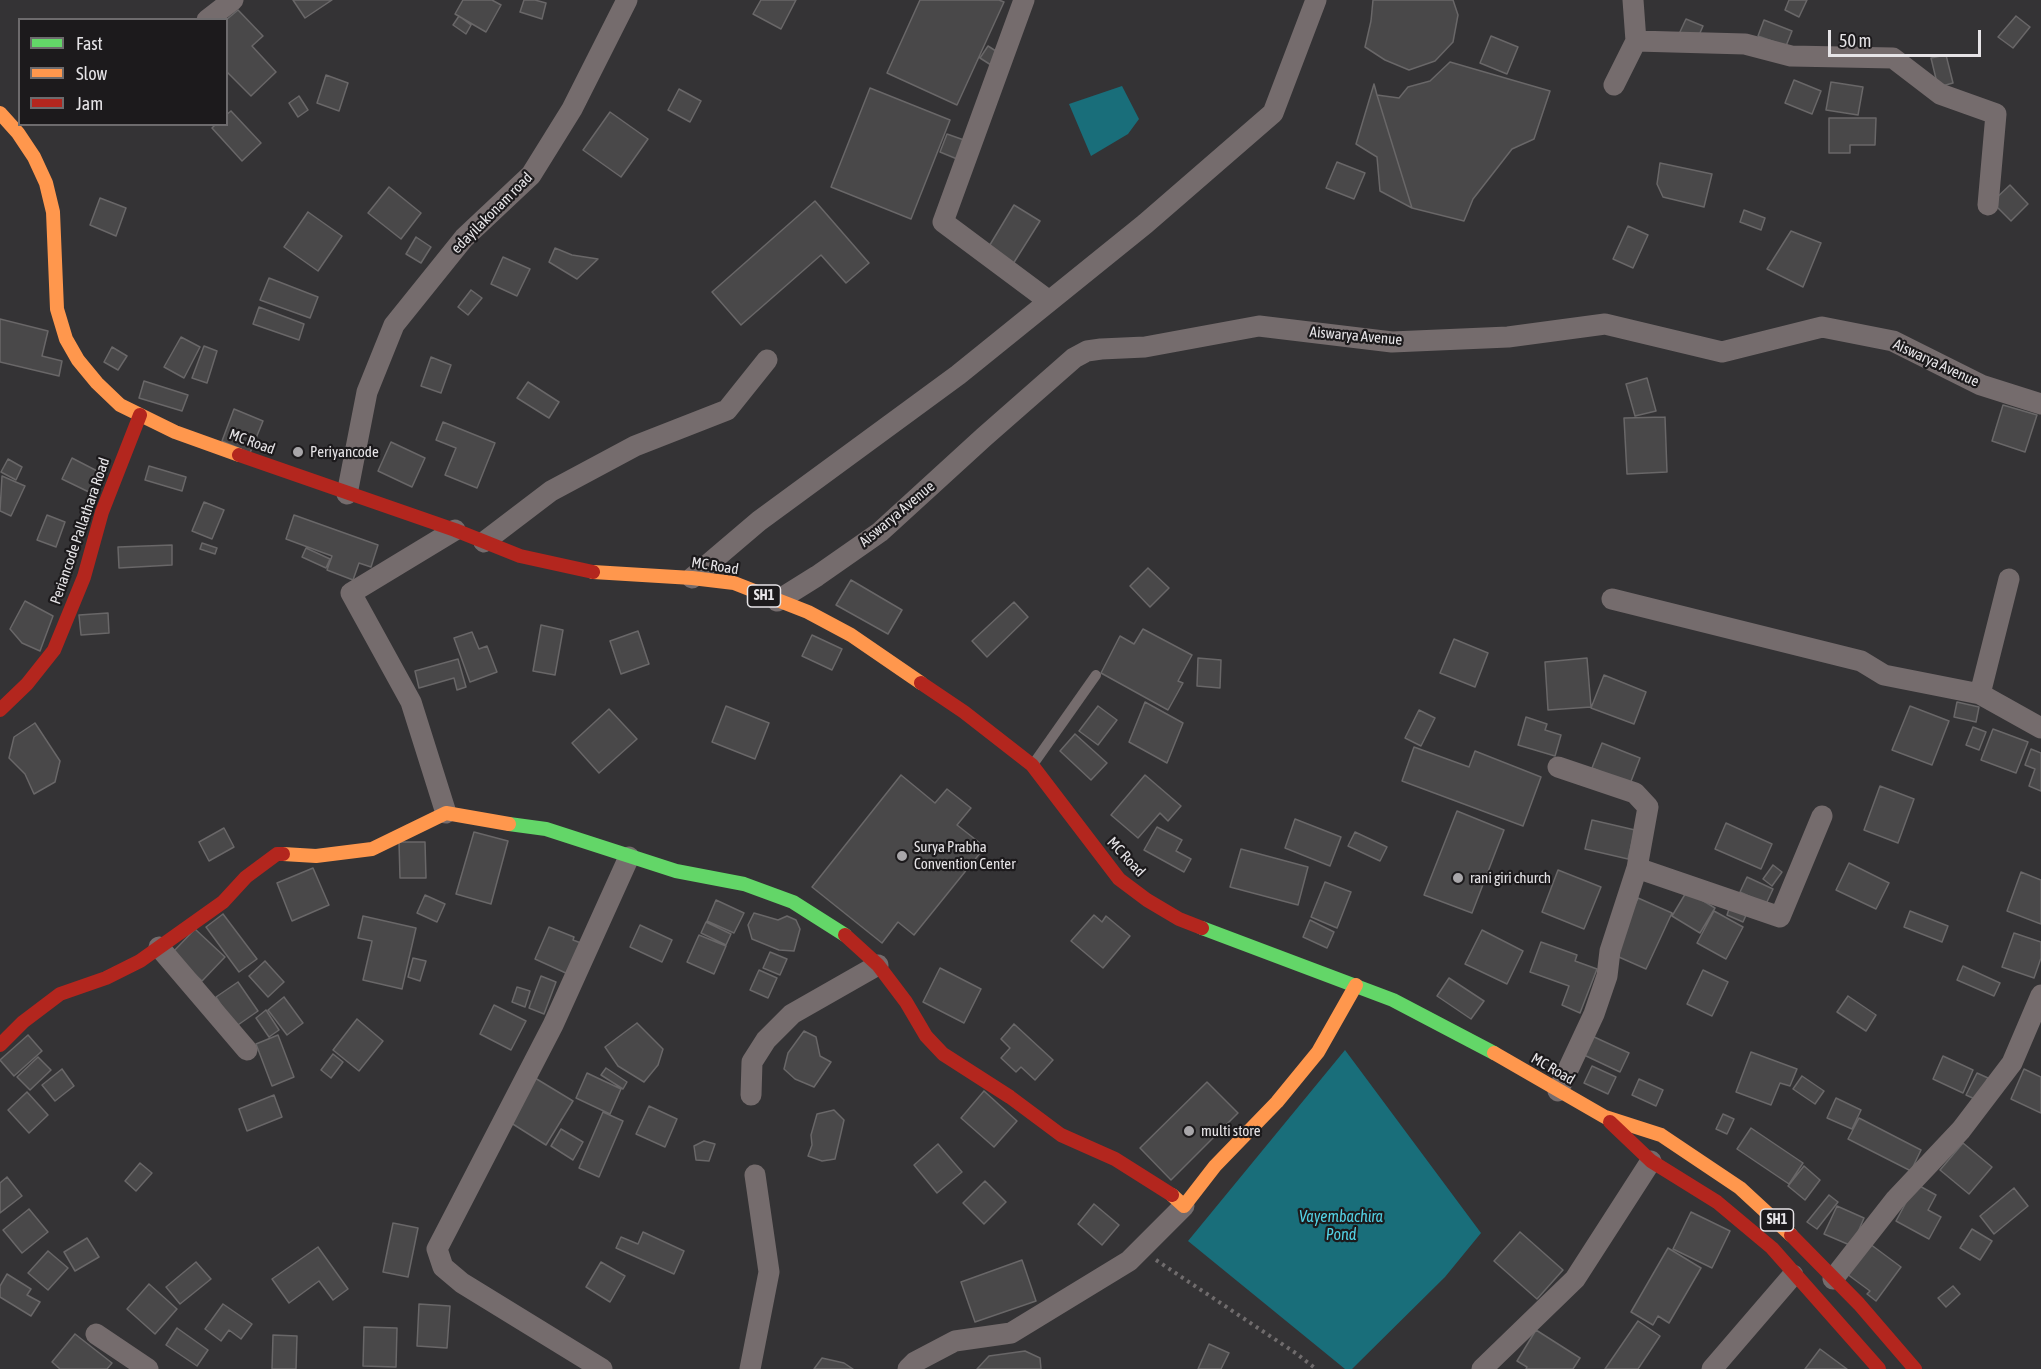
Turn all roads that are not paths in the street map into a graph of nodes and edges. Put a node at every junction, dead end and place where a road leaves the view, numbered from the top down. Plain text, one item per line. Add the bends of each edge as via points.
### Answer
1 (233, 0) edge
2 (627, 0) edge
3 (1024, 0) edge
4 (1316, 0) edge
5 (1633, 0) edge
6 (210, 18) edge
7 (1636, 41) junction
8 (1614, 85) dead end
9 (0, 113) edge
10 (18, 124) edge
11 (26, 129) edge
12 (1988, 205) dead end
13 (1049, 301) junction
14 (767, 360) dead end
15 (2041, 404) edge
16 (140, 415) junction
17 (347, 494) junction
18 (455, 530) junction
19 (484, 542) junction
20 (692, 578) junction
21 (2009, 579) dead end
22 (1612, 599) dead end
23 (777, 601) junction
24 (1096, 675) dead end
25 (1980, 694) junction
26 (0, 710) edge
27 (2041, 728) edge
28 (1032, 765) junction
29 (1558, 767) dead end
30 (446, 813) junction
31 (1822, 816) dead end
32 (629, 856) junction
33 (1637, 868) junction
34 (159, 947) junction
35 (878, 965) junction
36 (1356, 985) junction
37 (2041, 995) edge
38 (0, 1045) edge
39 (248, 1050) dead end
40 (1558, 1091) junction
41 (751, 1095) dead end
42 (1605, 1117) junction
43 (1651, 1161) junction
44 (755, 1176) dead end
45 (1184, 1206) junction
46 (1793, 1275) junction
47 (1833, 1279) junction
48 (96, 1334) dead end
49 (1872, 1367) edge
50 (148, 1369) edge
51 (602, 1369) edge
52 (750, 1369) edge
53 (908, 1369) edge
54 (1482, 1369) edge
55 (1712, 1369) edge
56 (1915, 1369) edge

1 - 6 street
2 - 17 street, edayilakonam road via 572,109 531,175 464,238 394,325 367,392
3 - 13 street via 943,222
4 - 13 street via 1273,113
5 - 7 street
7 - 8 street
7 - 12 street via 1745,44 1791,56 1893,58 1940,94 1996,114
9 - 10 main road, MC Road / SH1
11 - 16 main road, MC Road / SH1 via 53,212 57,309 66,339 97,383 120,405
13 - 20 street via 957,375 759,521
14 - 19 street via 727,410 635,446 562,486
15 - 23 street, Aiswarya Avenue via 1981,385 1893,341 1822,327 1722,352 1605,324 1509,337 1392,342 1259,326 1146,347 1087,351 1074,358 880,532
16 - 17 main road, MC Road / SH1 via 175,432
16 - 26 main road, Periancode Pallathara Road via 102,512 84,578 54,650
17 - 18 main road, MC Road / SH1
18 - 19 main road, MC Road / SH1
18 - 30 street via 351,593 411,702
19 - 20 main road, MC Road / SH1 via 520,556 590,572
20 - 23 main road, MC Road / SH1 via 734,583
21 - 25 street
22 - 25 street via 1861,661 1884,675
23 - 28 main road, MC Road / SH1 via 851,635 964,712
24 - 28 lane
25 - 27 street
28 - 36 main road, MC Road / SH1 via 1119,879 1147,900 1179,919
29 - 33 street via 1635,793 1648,807
30 - 32 main road via 546,829
30 - 34 main road via 372,849 316,856 277,854 246,877 223,902
31 - 33 street via 1780,916
32 - 35 main road via 676,871 744,884 793,902 848,937
32 - 51 street via 553,1025 437,1249 443,1267 462,1282
33 - 40 street via 1594,1014
34 - 38 main road via 106,978 60,994
34 - 39 street
35 - 41 street via 792,1014 766,1040 752,1062
35 - 45 main road via 926,1036 943,1054 1061,1135 1115,1160
36 - 40 main road, MC Road / SH1 via 1393,1000
36 - 45 main road via 1318,1052
37 - 47 street via 2012,1063 1961,1130 1895,1200
40 - 42 main road, MC Road / SH1
42 - 43 main road, MC Road / SH1
42 - 47 main road, MC Road / SH1 via 1661,1135 1740,1188
43 - 46 main road, MC Road / SH1 via 1717,1202 1772,1248
43 - 54 street via 1575,1279
44 - 52 street via 769,1272
45 - 53 street via 1129,1261 1011,1333 956,1341
46 - 49 main road, MC Road / SH1
46 - 55 street
47 - 56 main road, MC Road / SH1
48 - 50 street

